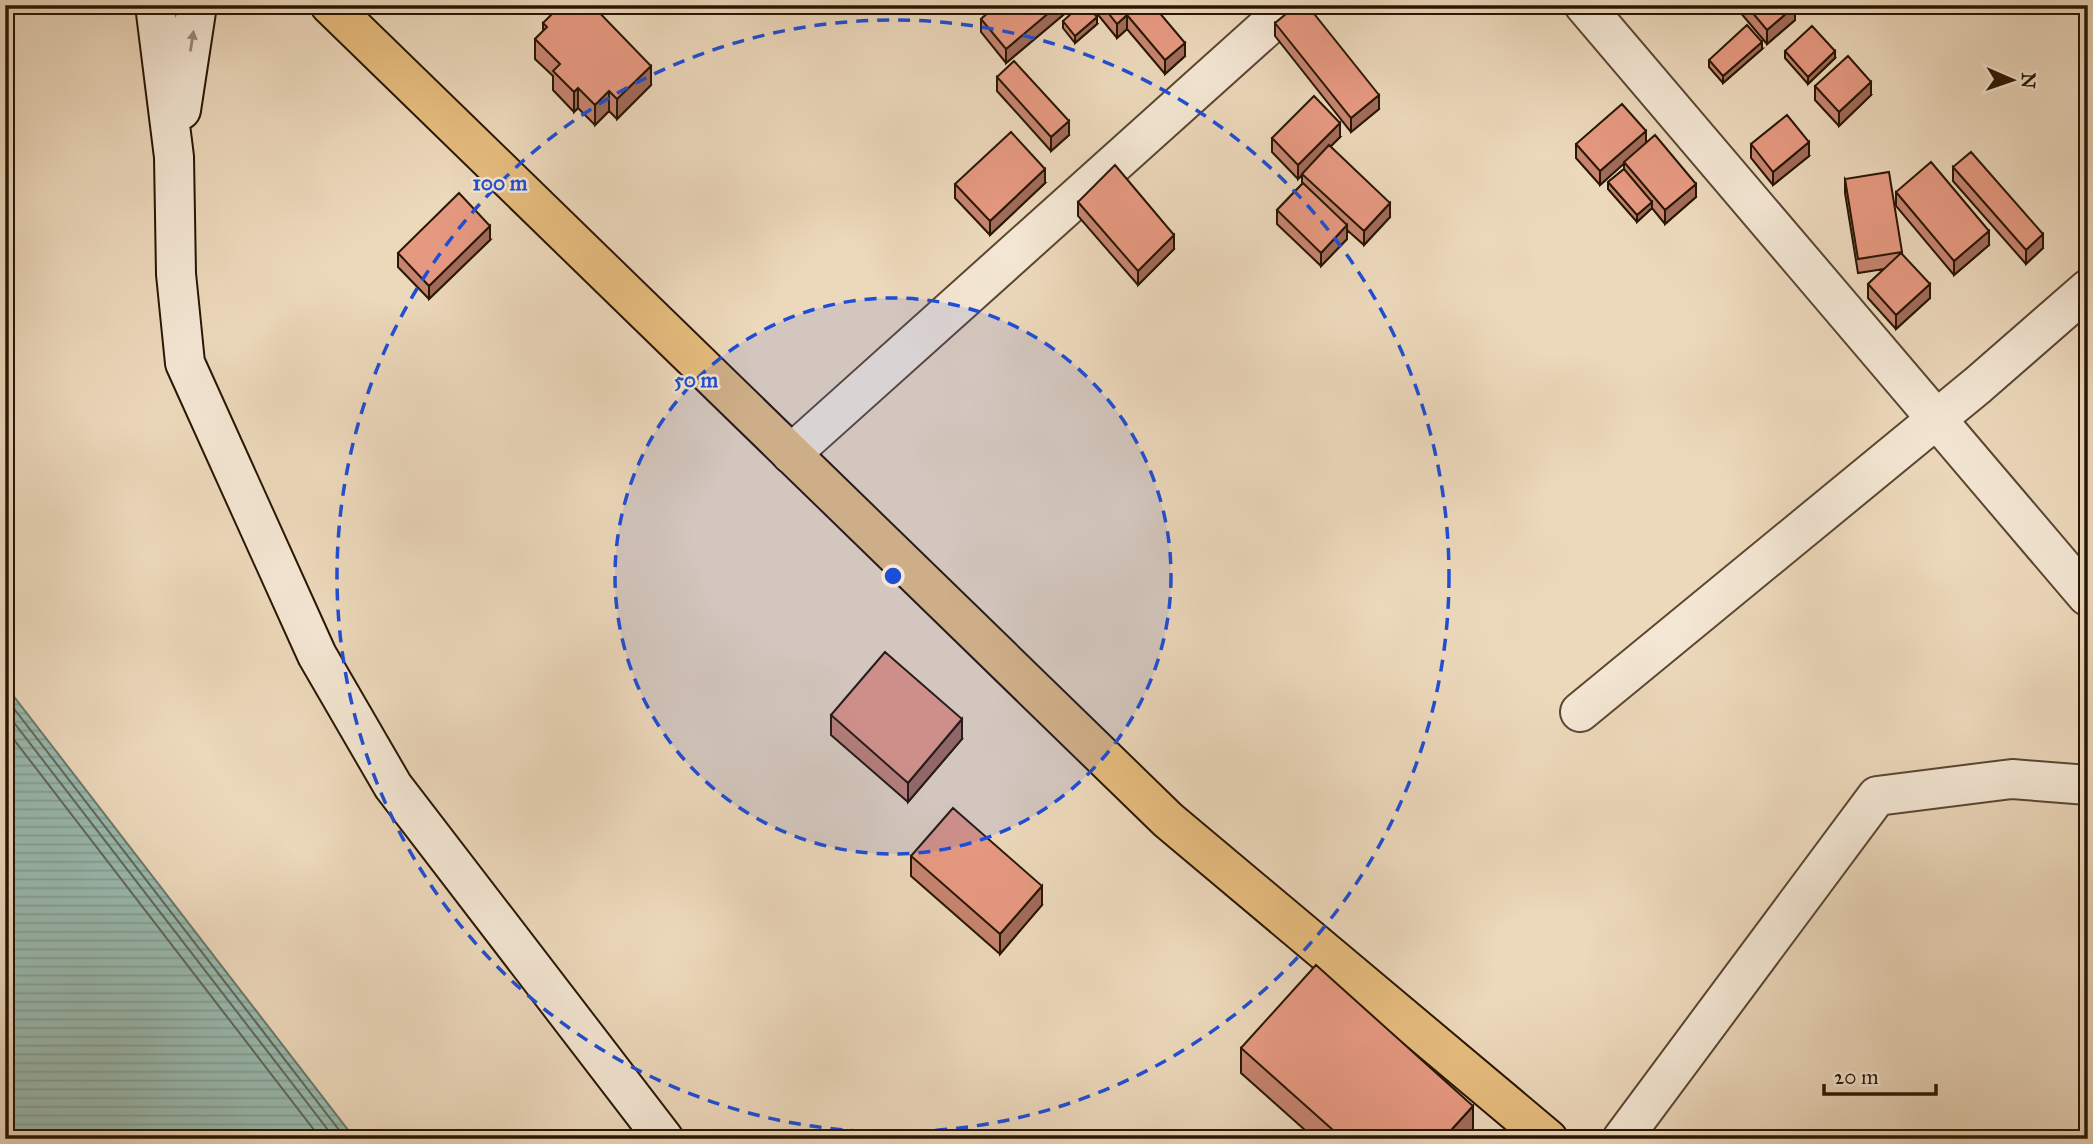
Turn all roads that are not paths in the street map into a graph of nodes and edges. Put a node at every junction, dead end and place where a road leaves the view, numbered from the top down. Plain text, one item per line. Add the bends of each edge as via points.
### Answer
1 (155, 5) edge
2 (197, 5) edge
3 (330, 5) edge
4 (1291, 5) edge
5 (1584, 5) edge
6 (174, 157) junction
7 (2088, 289) edge
8 (1937, 419) junction
9 (791, 454) junction
10 (2087, 596) edge
11 (1580, 712) dead end
12 (2088, 785) edge
13 (664, 1139) edge
14 (1548, 1139) edge
15 (1622, 1139) edge

1 - 6 street
6 -> 2 street
3 - 9 main road
4 - 9 street
5 - 8 street
6 - 13 street via 176,274 186,363 317,655 393,786
7 - 8 street
8 - 10 street
8 - 11 street
9 - 14 main road via 1168,820
12 - 15 street via 2012,779 1877,796

